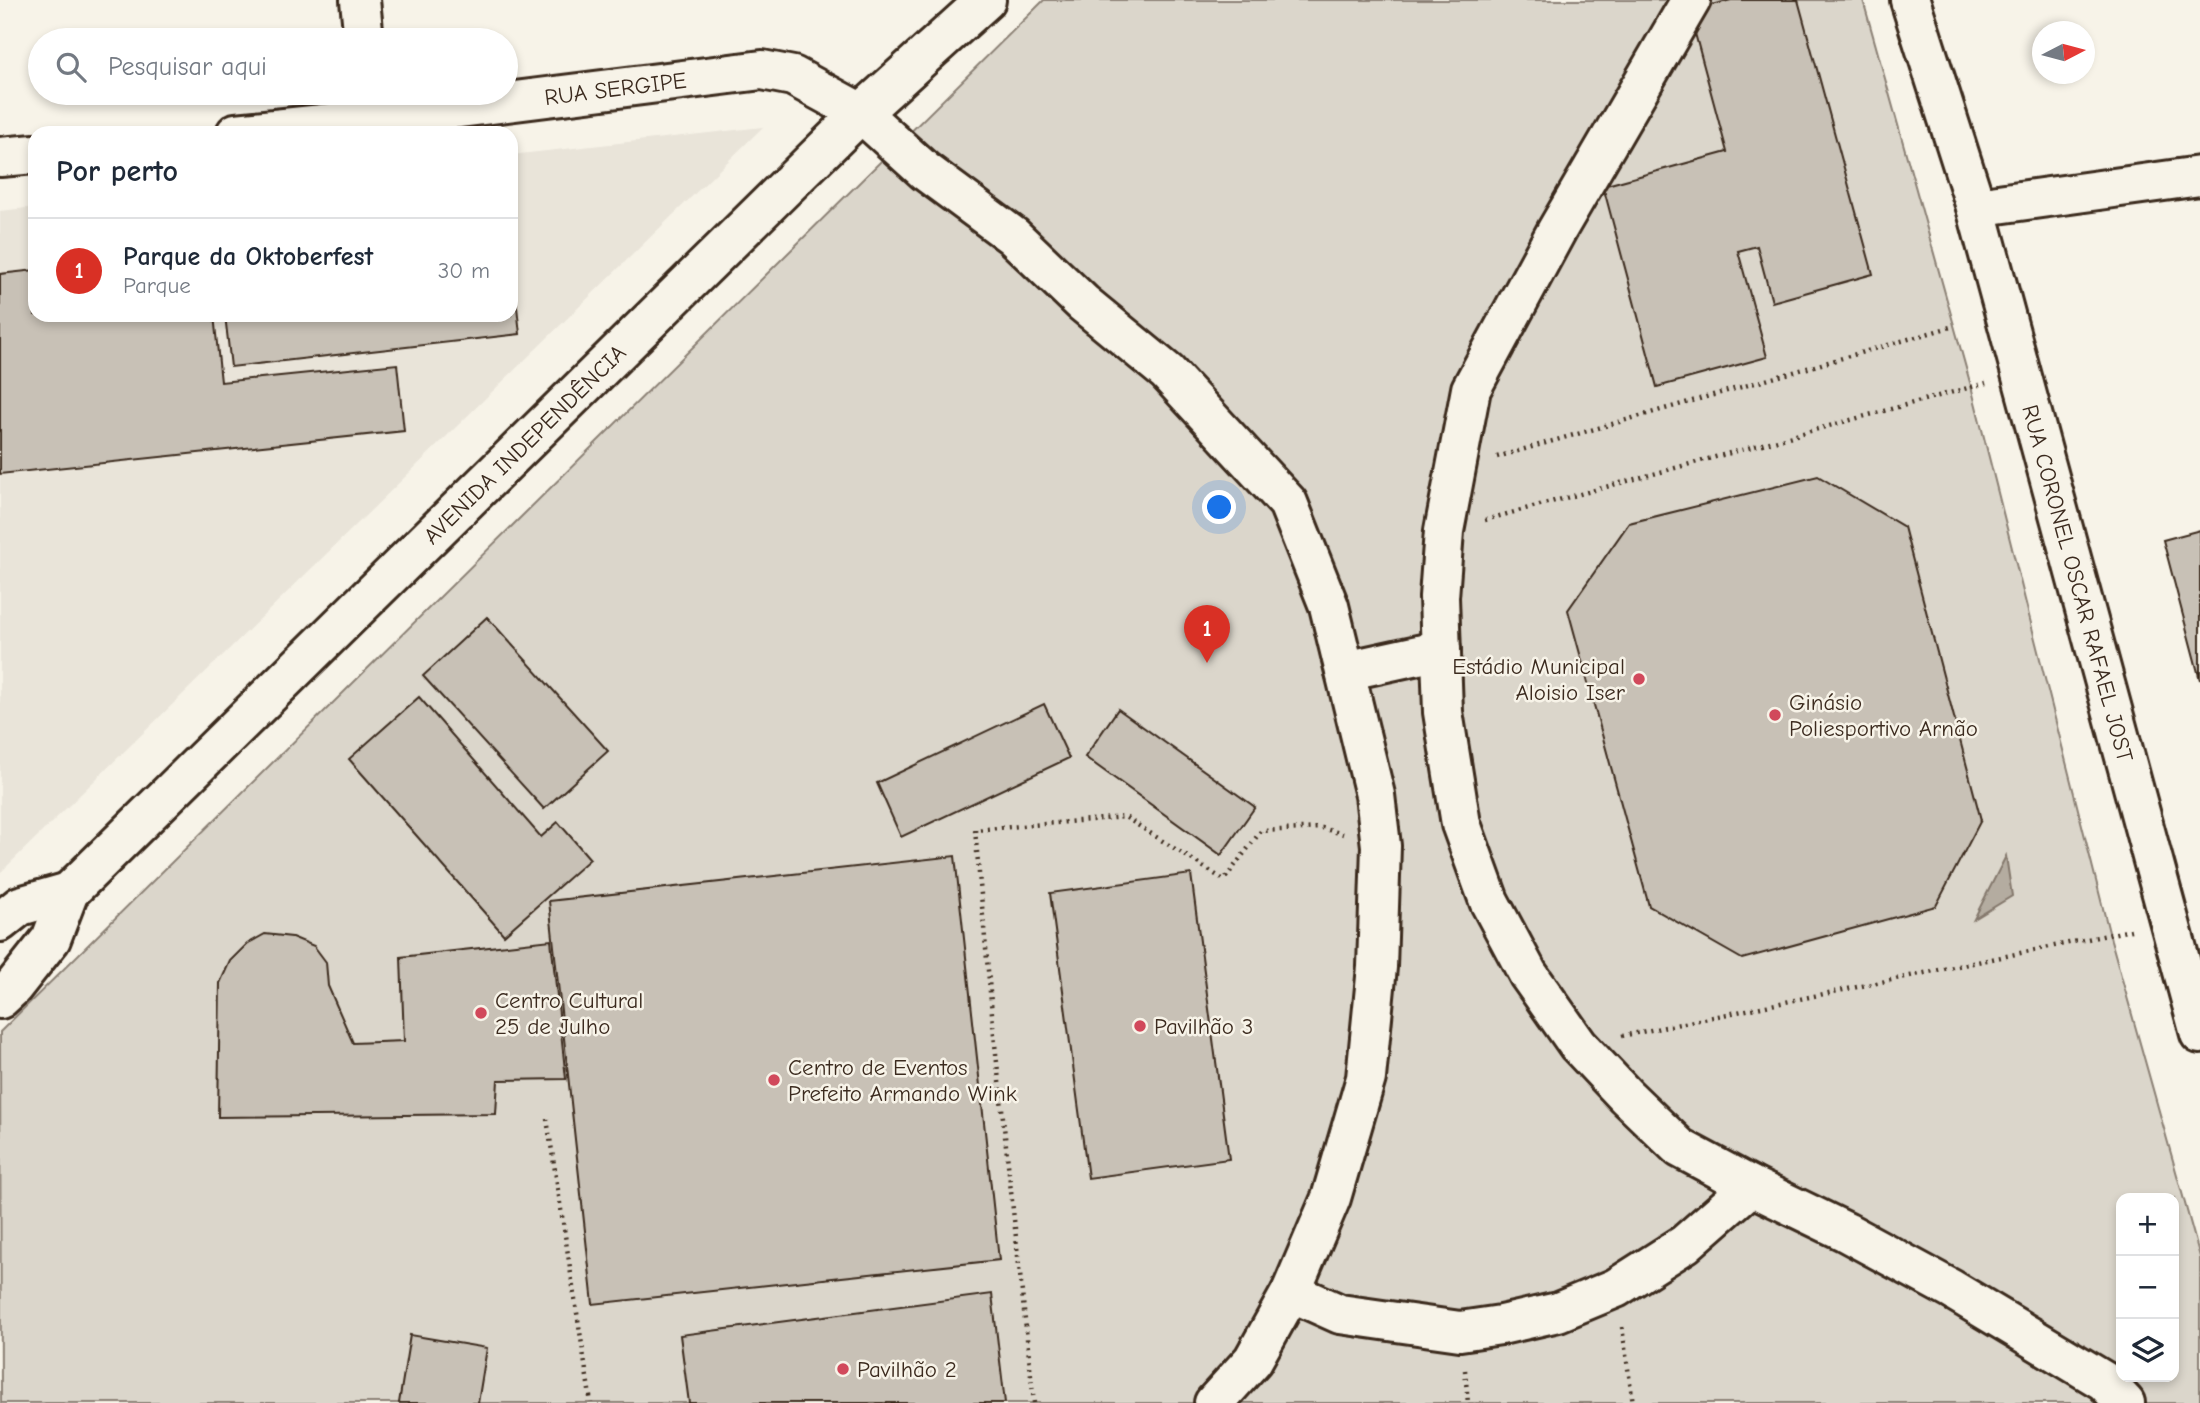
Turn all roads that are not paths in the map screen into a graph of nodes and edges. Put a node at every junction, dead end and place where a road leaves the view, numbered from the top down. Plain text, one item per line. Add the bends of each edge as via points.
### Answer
1 (360, 0) edge
2 (1691, 0) edge
3 (1910, 0) edge
4 (1935, 0) edge
5 (979, 3) edge
6 (363, 28) edge
7 (518, 92) edge
8 (370, 106) edge
9 (861, 113) junction
10 (271, 126) edge
11 (1954, 135) junction
12 (28, 155) edge
13 (0, 157) edge
14 (2200, 176) edge
15 (1976, 207) junction
16 (1441, 650) junction
17 (1345, 671) junction
18 (69, 892) junction
19 (0, 922) edge
20 (0, 999) edge
21 (2200, 1034) edge
22 (1751, 1186) junction
23 (1292, 1292) junction
24 (1214, 1403) edge
25 (2125, 1403) edge

1 - 6 main road
2 - 16 main road via 1595,162 1471,389 1444,531
3 - 11 main road, RUA CORONEL OSCAR RAFAEL JOST
4 - 11 main road, RUA CORONEL OSCAR RAFAEL JOST
5 - 9 main road, AVENIDA INDEPENDÊNCIA
7 - 9 main road, RUA SERGIPE via 762,70 793,76
8 - 10 main road, RUA SERGIPE
9 - 17 main road, RUA SERGIPE via 925,171 1013,236 1083,303 1167,372 1288,503 1329,606
9 - 18 main road, AVENIDA INDEPENDÊNCIA
11 - 15 main road, RUA CORONEL OSCAR RAFAEL JOST
12 - 13 main road
14 - 15 main road
15 - 21 main road, RUA CORONEL OSCAR RAFAEL JOST
16 - 17 main road
16 - 22 main road via 1443,712 1461,824 1489,901 1528,974 1578,1045 1626,1097 1681,1148
17 - 23 main road, RUA SERGIPE via 1375,795 1381,846 1377,967 1366,1078 1331,1198
18 - 19 main road, AVENIDA INDEPENDÊNCIA via 20,906
18 - 20 main road, AVENIDA INDEPENDÊNCIA via 51,939
22 - 23 main road via 1685,1244 1616,1288 1558,1312 1460,1331 1340,1314
22 - 25 main road via 1951,1289 2104,1381
23 - 24 main road, RUA SERGIPE via 1253,1360

